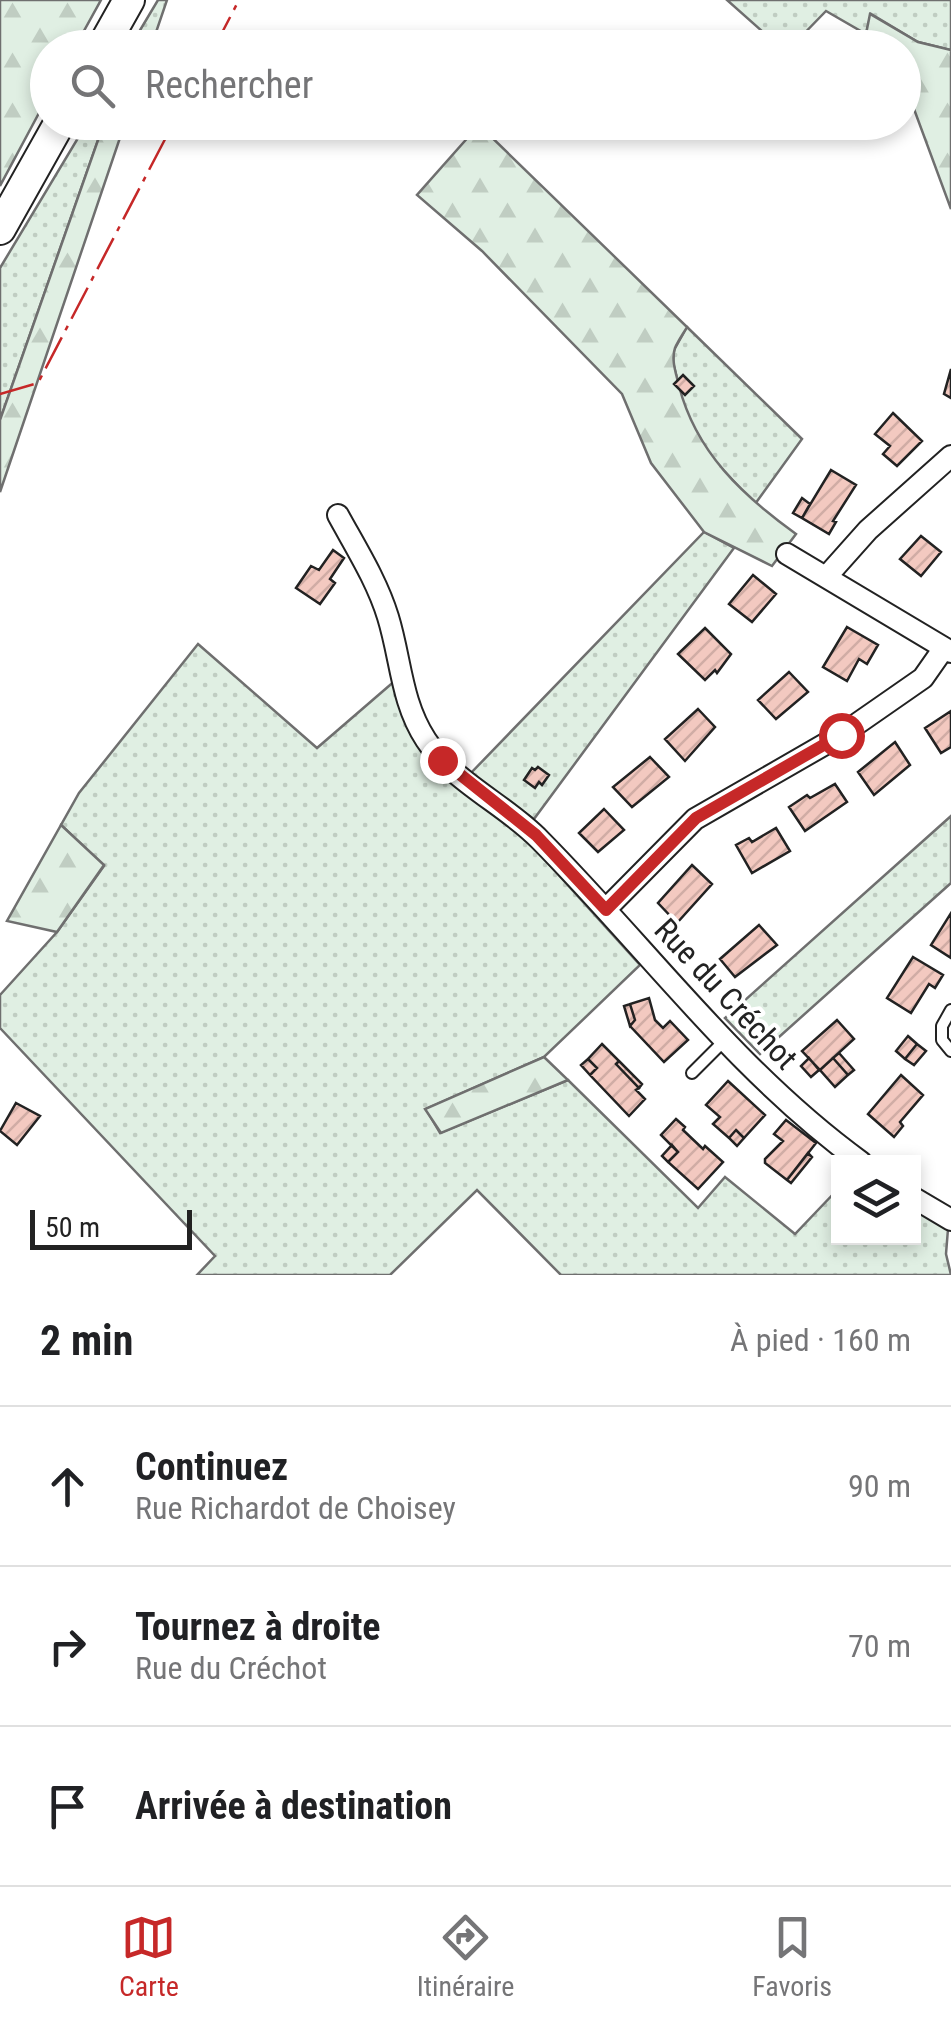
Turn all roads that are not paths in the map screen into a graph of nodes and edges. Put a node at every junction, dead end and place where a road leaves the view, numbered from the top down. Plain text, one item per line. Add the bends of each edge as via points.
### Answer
1 (130, 0) edge
2 (112, 30) edge
3 (50, 140) edge
4 (0, 229) edge
5 (951, 456) edge
6 (338, 515) dead end
7 (787, 554) dead end
8 (827, 576) junction
9 (948, 650) edge
10 (606, 910) junction
11 (951, 1010) edge
12 (724, 1041) junction
13 (951, 1051) edge
14 (692, 1074) dead end
15 (852, 1155) edge
16 (921, 1202) edge
17 (951, 1220) edge

1 - 2 main road
3 - 4 main road
5 - 8 street
6 - 10 street, Rue du Créchot via 379,590 408,703 428,742 470,785 536,835
7 - 8 street
8 - 9 street
9 - 10 street via 923,678 841,735 696,818
10 - 12 street, Rue du Créchot
11 - 13 lane via 942,1040
12 - 14 lane
12 - 15 street, Rue du Créchot
16 - 17 street

